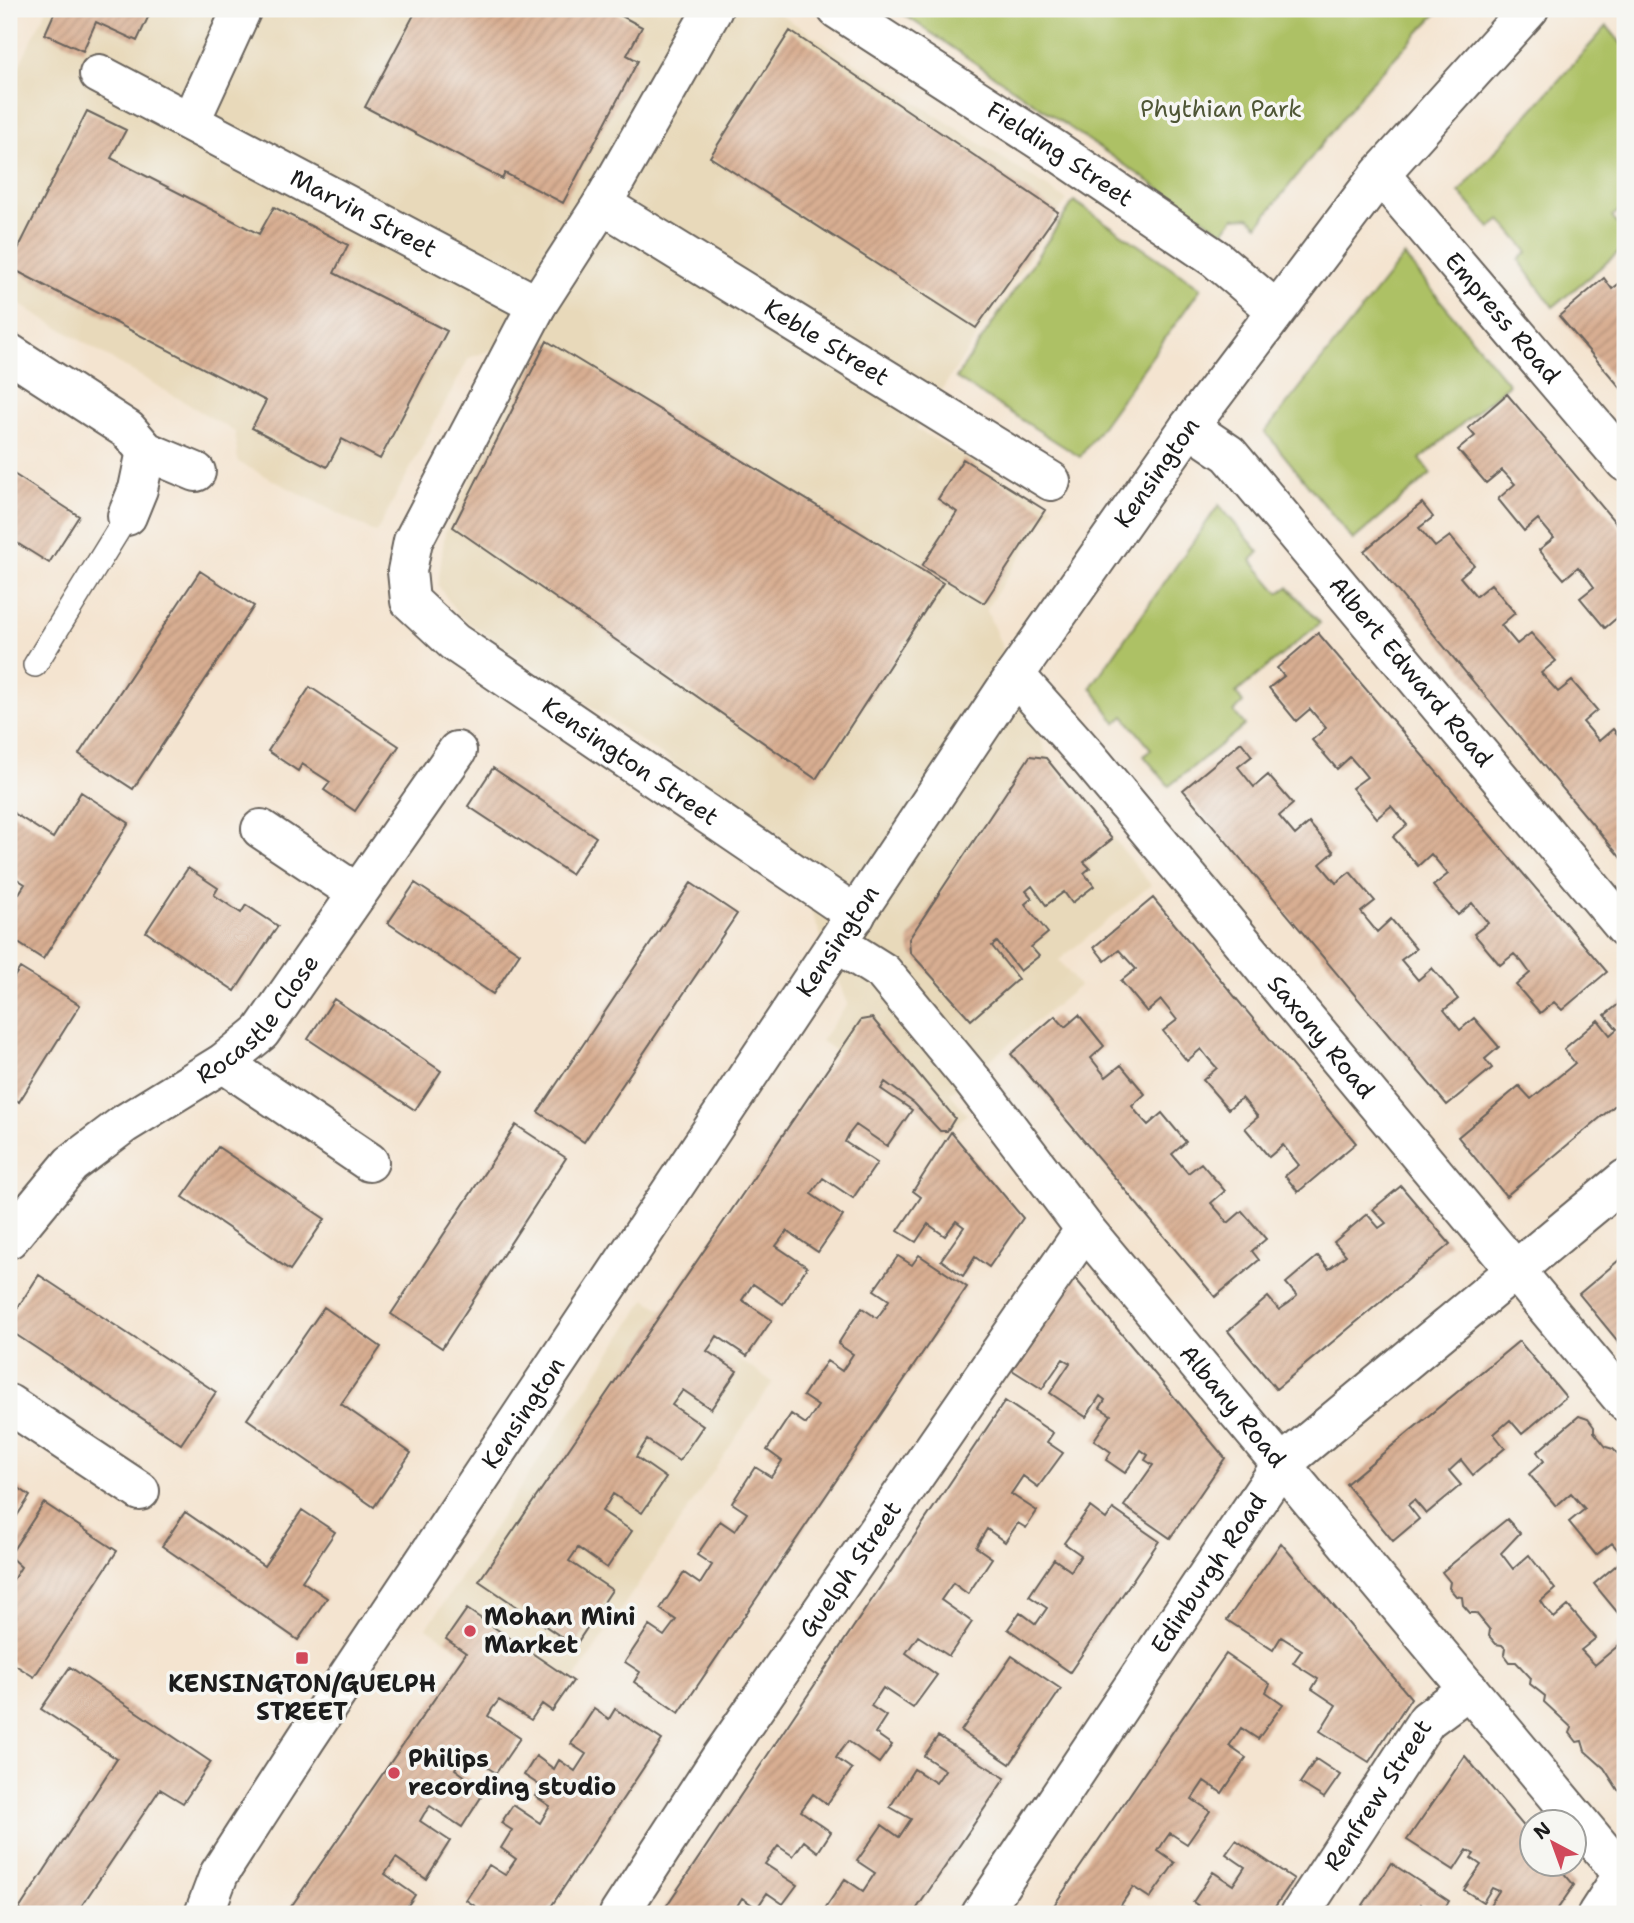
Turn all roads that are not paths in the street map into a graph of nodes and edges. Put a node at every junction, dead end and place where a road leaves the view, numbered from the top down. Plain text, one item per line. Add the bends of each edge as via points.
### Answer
1 (242, 9) edge
2 (713, 9) edge
3 (838, 9) edge
4 (1529, 9) edge
5 (99, 74) dead end
6 (191, 120) junction
7 (1380, 174) junction
8 (602, 204) junction
9 (537, 306) junction
10 (1276, 310) junction
11 (9, 353) edge
12 (1189, 427) junction
13 (146, 451) junction
14 (1625, 462) edge
15 (196, 472) dead end
16 (1051, 481) dead end
17 (127, 516) joint
18 (35, 665) dead end
19 (1015, 675) junction
20 (457, 751) dead end
21 (261, 829) dead end
22 (357, 893) junction
23 (1625, 928) edge
24 (846, 929) junction
25 (223, 1063) junction
26 (369, 1162) dead end
27 (1625, 1179) edge
28 (1085, 1229) junction
29 (9, 1239) edge
30 (1514, 1272) junction
31 (1625, 1402) edge
32 (9, 1404) edge
33 (1281, 1465) junction
34 (140, 1491) dead end
35 (1469, 1689) junction
36 (219, 1874) junction
37 (1624, 1875) edge
38 (174, 1914) edge
39 (204, 1914) edge
40 (619, 1914) edge
41 (981, 1914) edge
42 (1300, 1914) edge
43 (1597, 1914) edge

1 - 6 street
2 - 8 street
3 - 10 street, Fielding Street via 1216,259
4 - 7 street, Kensington
5 - 6 street, Marvin Street
6 - 9 street, Marvin Street
7 - 10 street, Kensington
7 - 14 street, Empress Road
8 - 9 street
8 - 16 street, Keble Street
9 - 24 street, Kensington Street via 413,541 407,571 410,601 454,642
10 - 12 street, Kensington
11 - 13 street via 128,430
12 - 19 street, Kensington
12 - 23 street, Albert Edward Road via 1229,454
13 - 15 street
13 - 17 street
17 - 18 lane
19 - 24 street, Kensington
19 - 30 street, Saxony Road
20 - 22 street, Rocastle Close
21 - 22 street
22 - 25 street, Rocastle Close via 261,1031
24 - 28 street, Albany Road via 972,1080
24 - 36 street, Kensington
25 - 26 street
25 - 29 street, Rocastle Close via 124,1124 71,1164
27 - 30 street, Edinburgh Road
28 - 33 street, Albany Road
28 - 40 street, Guelph Street via 719,1760
30 - 31 street, Saxony Road
30 - 33 street, Edinburgh Road
32 - 34 street
33 - 35 street, Albany Road
33 - 41 street, Edinburgh Road
35 - 37 street, Albany Road
35 - 42 street, Renfrew Street via 1427,1720
36 - 38 street
36 - 39 street, Kensington
37 - 43 street

